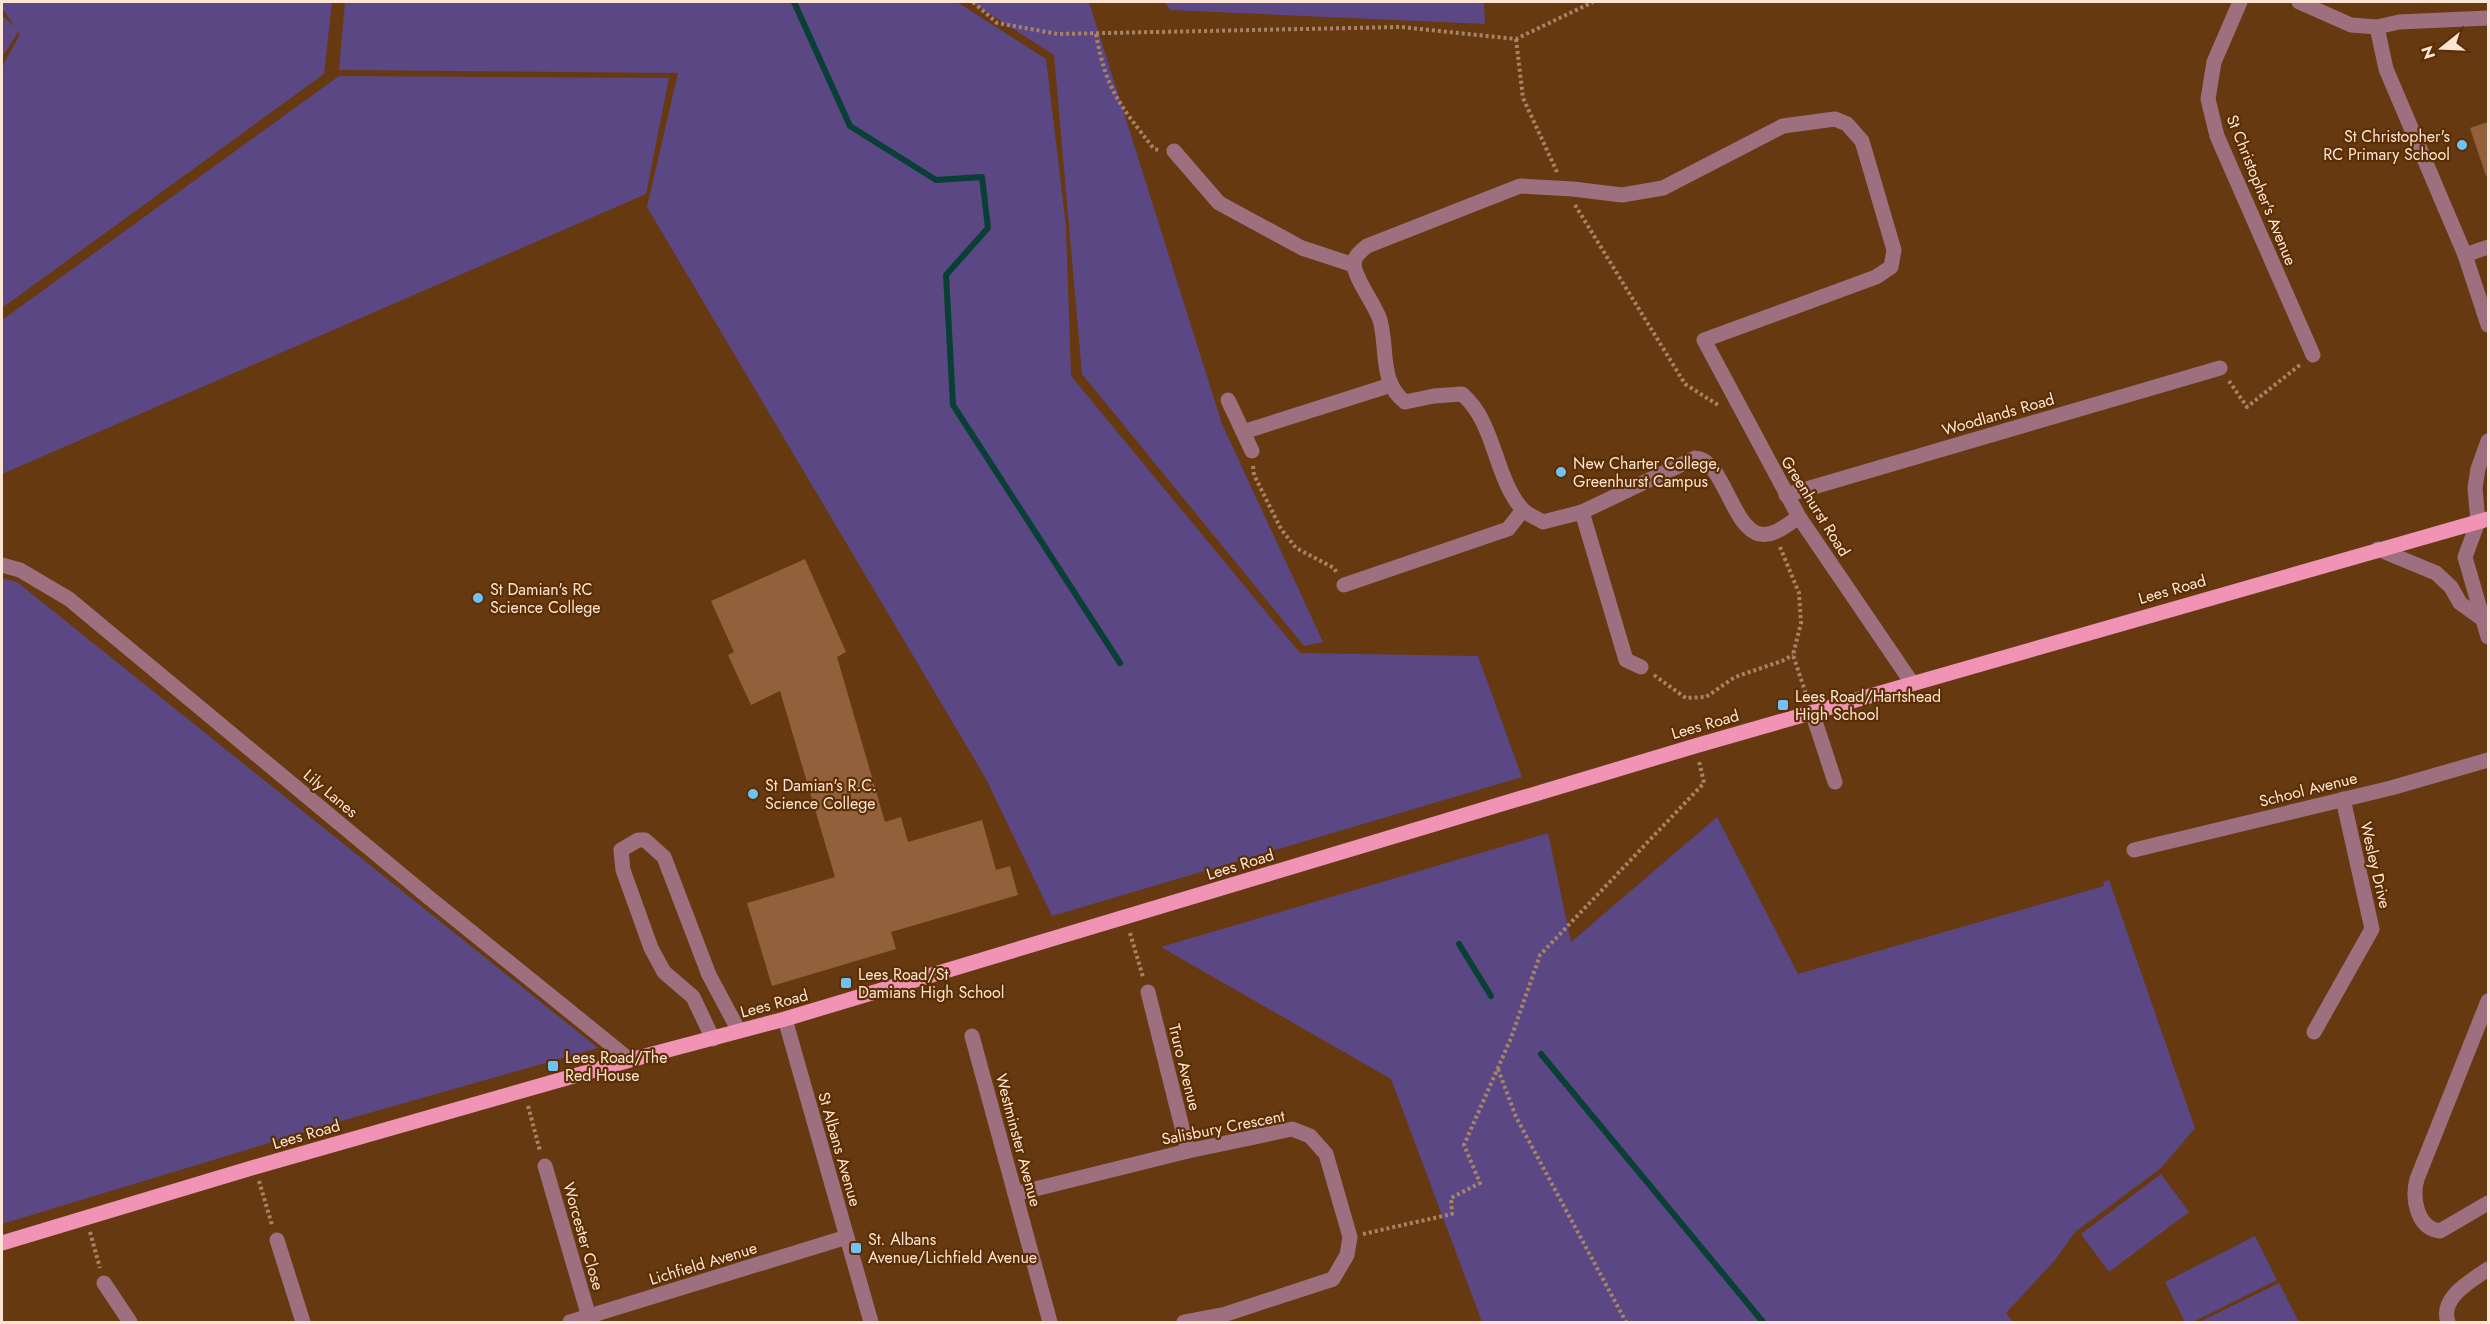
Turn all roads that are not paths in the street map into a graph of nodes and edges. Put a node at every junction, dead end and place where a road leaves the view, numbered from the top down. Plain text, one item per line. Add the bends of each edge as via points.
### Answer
1 (2240, 2) edge
2 (2298, 2) edge
3 (2488, 18) edge
4 (2377, 27) junction
5 (1174, 151) road end
6 (2488, 247) edge
7 (2465, 255) junction
8 (1354, 265) junction
9 (2488, 325) edge
10 (2313, 355) road end
11 (2220, 368) road end
12 (1391, 385) junction
13 (1228, 399) dead end
14 (1243, 432) junction
15 (2488, 441) edge
16 (1252, 451) road end
17 (1786, 495) junction
18 (1523, 510) junction
19 (1582, 512) junction
20 (1798, 517) junction
21 (2483, 521) edge
22 (2378, 549) junction
23 (2, 565) edge
24 (1344, 585) road end
25 (2481, 618) junction
26 (2488, 637) edge
27 (1641, 667) road end
28 (1912, 682) junction
29 (1812, 712) junction
30 (2488, 760) edge
31 (1835, 782) dead end
32 (2343, 799) junction
33 (2134, 850) dead end
34 (1148, 992) dead end
35 (2488, 1001) edge
36 (785, 1019) junction
37 (739, 1031) junction
38 (2314, 1032) dead end
39 (972, 1036) dead end
40 (713, 1039) junction
41 (630, 1060) junction
42 (1188, 1151) junction
43 (544, 1166) road end
44 (1015, 1194) junction
45 (2488, 1203) edge
46 (847, 1237) junction
47 (277, 1240) road end
48 (2, 1243) edge
49 (2488, 1269) edge
50 (104, 1284) road end
51 (589, 1317) junction
52 (1227, 1318) edge
53 (130, 1323) edge
54 (303, 1323) edge
55 (570, 1323) edge
56 (871, 1323) edge
57 (1050, 1323) edge
58 (1184, 1323) edge
59 (2448, 1323) edge

1 - 10 street, St Christopher's Avenue via 2214,62 2208,99 2217,136
2 - 4 street via 2351,26
3 - 4 street via 2399,22
4 - 7 street via 2386,69
5 - 8 street via 1219,203 1302,248
6 - 7 street
7 - 9 street
8 - 12 street via 1380,320
8 - 17 street, Greenhurst Road via 1356,255 1367,246 1520,186 1622,195 1663,188 1783,126 1835,118 1847,123 1862,141 1894,250 1891,267 1876,277 1704,340
11 - 17 street, Woodlands Road
12 - 14 street
12 - 18 street via 1394,394 1405,402 1462,394 1476,406
13 - 14 street
14 - 16 street
15 - 21 street via 2475,488
17 - 20 street, Greenhurst Road
18 - 19 street via 1543,522
18 - 24 street via 1508,529
19 - 20 street via 1702,458 1748,528 1760,534 1773,533
19 - 27 street via 1626,660
20 - 28 street, Greenhurst Road
21 - 22 main road, Lees Road
21 - 25 street via 2465,557
22 - 25 street via 2436,573 2460,603
22 - 28 main road, Lees Road
23 - 41 street, Lily Lanes via 20,570 69,599
25 - 26 street
28 - 29 main road, Lees Road
29 - 31 street
29 - 36 main road, Lees Road
30 - 32 street, School Avenue
32 - 33 street, School Avenue
32 - 38 street, Wesley Drive via 2372,928
34 - 42 street, Truro Avenue
35 - 45 street via 2413,1191 2414,1203 2426,1224 2440,1231
36 - 37 main road, Lees Road
36 - 46 street, St Albans Avenue
37 - 40 main road, Lees Road
37 - 40 street via 709,975 664,857 645,840 638,840 621,850 622,870 631,896 664,972 693,996
39 - 44 street, Westminster Avenue
40 - 41 main road, Lees Road
41 - 48 main road, Lees Road
42 - 44 street, Salisbury Crescent
42 - 52 street, Salisbury Crescent via 1292,1129 1310,1136 1326,1154 1350,1237 1347,1255 1333,1279
43 - 51 street, Worcester Close
44 - 57 street, Westminster Avenue
46 - 51 street, Lichfield Avenue
46 - 56 street, St Albans Avenue
47 - 54 street
49 - 59 street via 2465,1284 2452,1299
50 - 53 street
51 - 55 street, Lichfield Avenue
52 - 58 street

